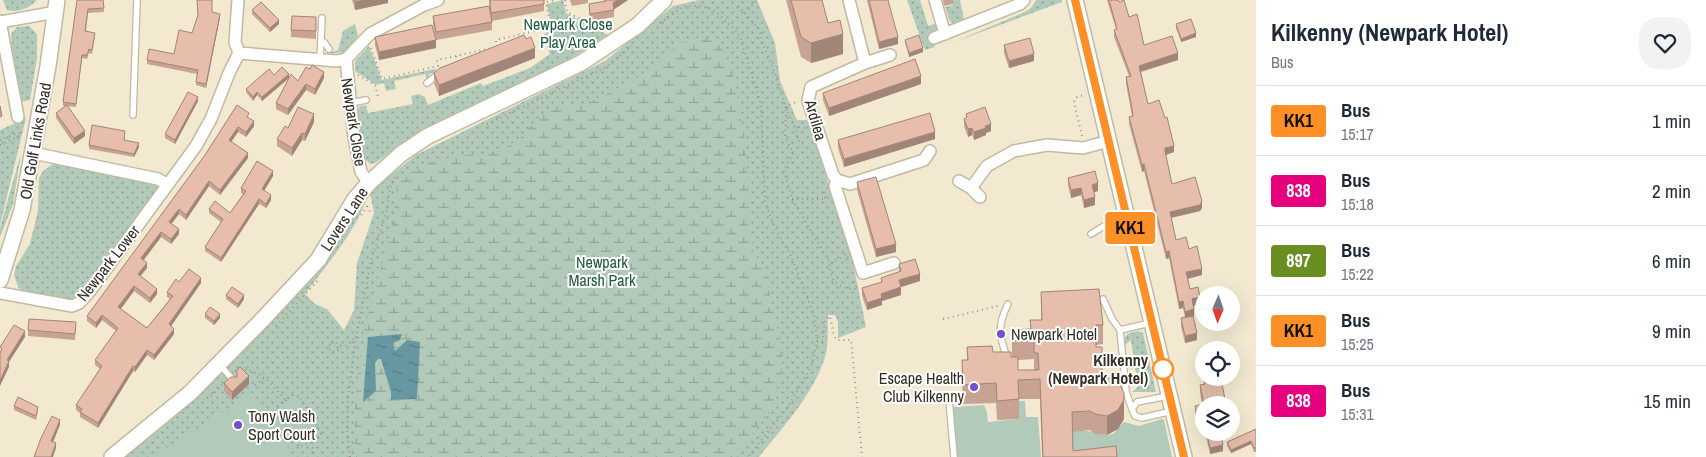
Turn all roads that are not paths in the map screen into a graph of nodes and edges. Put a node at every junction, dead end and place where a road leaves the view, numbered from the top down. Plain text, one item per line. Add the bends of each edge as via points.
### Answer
1 (137, 0) edge
2 (238, 0) edge
3 (437, 0) edge
4 (664, 0) edge
5 (849, 0) edge
6 (936, 0) edge
7 (1024, 0) edge
8 (1075, 0) edge
9 (56, 6) edge
10 (322, 18) dead end
11 (0, 21) edge
12 (321, 42) junction
13 (328, 49) dead end
14 (239, 53) junction
15 (890, 56) dead end
16 (320, 59) junction
17 (346, 59) junction
18 (865, 64) junction
19 (436, 76) edge
20 (427, 83) dead end
21 (366, 100) dead end
22 (350, 103) junction
23 (133, 115) dead end
24 (18, 117) dead end
25 (1109, 141) junction
26 (930, 151) dead end
27 (33, 153) junction
28 (837, 180) junction
29 (959, 180) dead end
30 (368, 183) junction
31 (167, 184) junction
32 (971, 188) junction
33 (980, 197) dead end
34 (1129, 225) junction
35 (1091, 234) dead end
36 (1111, 237) dead end
37 (894, 263) dead end
38 (0, 280) edge
39 (0, 293) edge
40 (1104, 299) dead end
41 (1008, 304) road end
42 (1152, 322) junction
43 (1120, 330) junction
44 (1006, 358) edge
45 (223, 369) junction
46 (234, 381) edge
47 (948, 400) dead end
48 (1172, 403) junction
49 (1132, 409) junction
50 (112, 457) edge
51 (954, 457) edge
52 (1184, 457) edge

1 - 23 lane
2 - 14 street via 235,42
3 - 17 street, Newpark Close via 370,34
4 - 30 street, Lovers Lane via 637,26 581,63 428,136
5 - 18 street
6 - 7 street via 940,36
8 - 25 street
9 - 11 street
9 - 27 street, Old Golf Links Road
10 - 12 lane
11 - 24 street
12 - 13 lane
12 - 16 lane
14 - 16 street, Newpark Close
14 - 31 street, Newpark Lower via 212,119
15 - 18 street, Ardilea
16 - 17 street, Newpark Close
17 - 22 street, Newpark Close
18 - 28 street, Ardilea via 815,84 808,94
19 - 20 lane
21 - 22 lane
22 - 30 street, Newpark Close via 361,172
25 - 32 street via 1085,148 1047,145 1014,151 987,166
25 - 34 street
26 - 28 street via 924,160 850,184
27 - 31 street via 158,179
27 - 38 street, Old Golf Links Road via 22,210
28 - 37 street, Ardilea via 835,186 863,273
29 - 32 street
30 - 45 street, Lovers Lane via 318,260
31 - 39 street, Newpark Lower via 79,303 63,306
32 - 33 street
34 - 35 lane via 1104,226
34 - 36 lane
34 - 42 street
40 - 43 lane
41 - 44 lane via 999,321
42 - 43 lane
42 - 48 street
43 - 49 lane via 1126,392
45 - 46 lane
45 - 50 street, Lovers Lane
47 - 51 lane
48 - 49 lane via 1137,402
48 - 49 lane via 1142,418 1135,416
48 - 52 street

